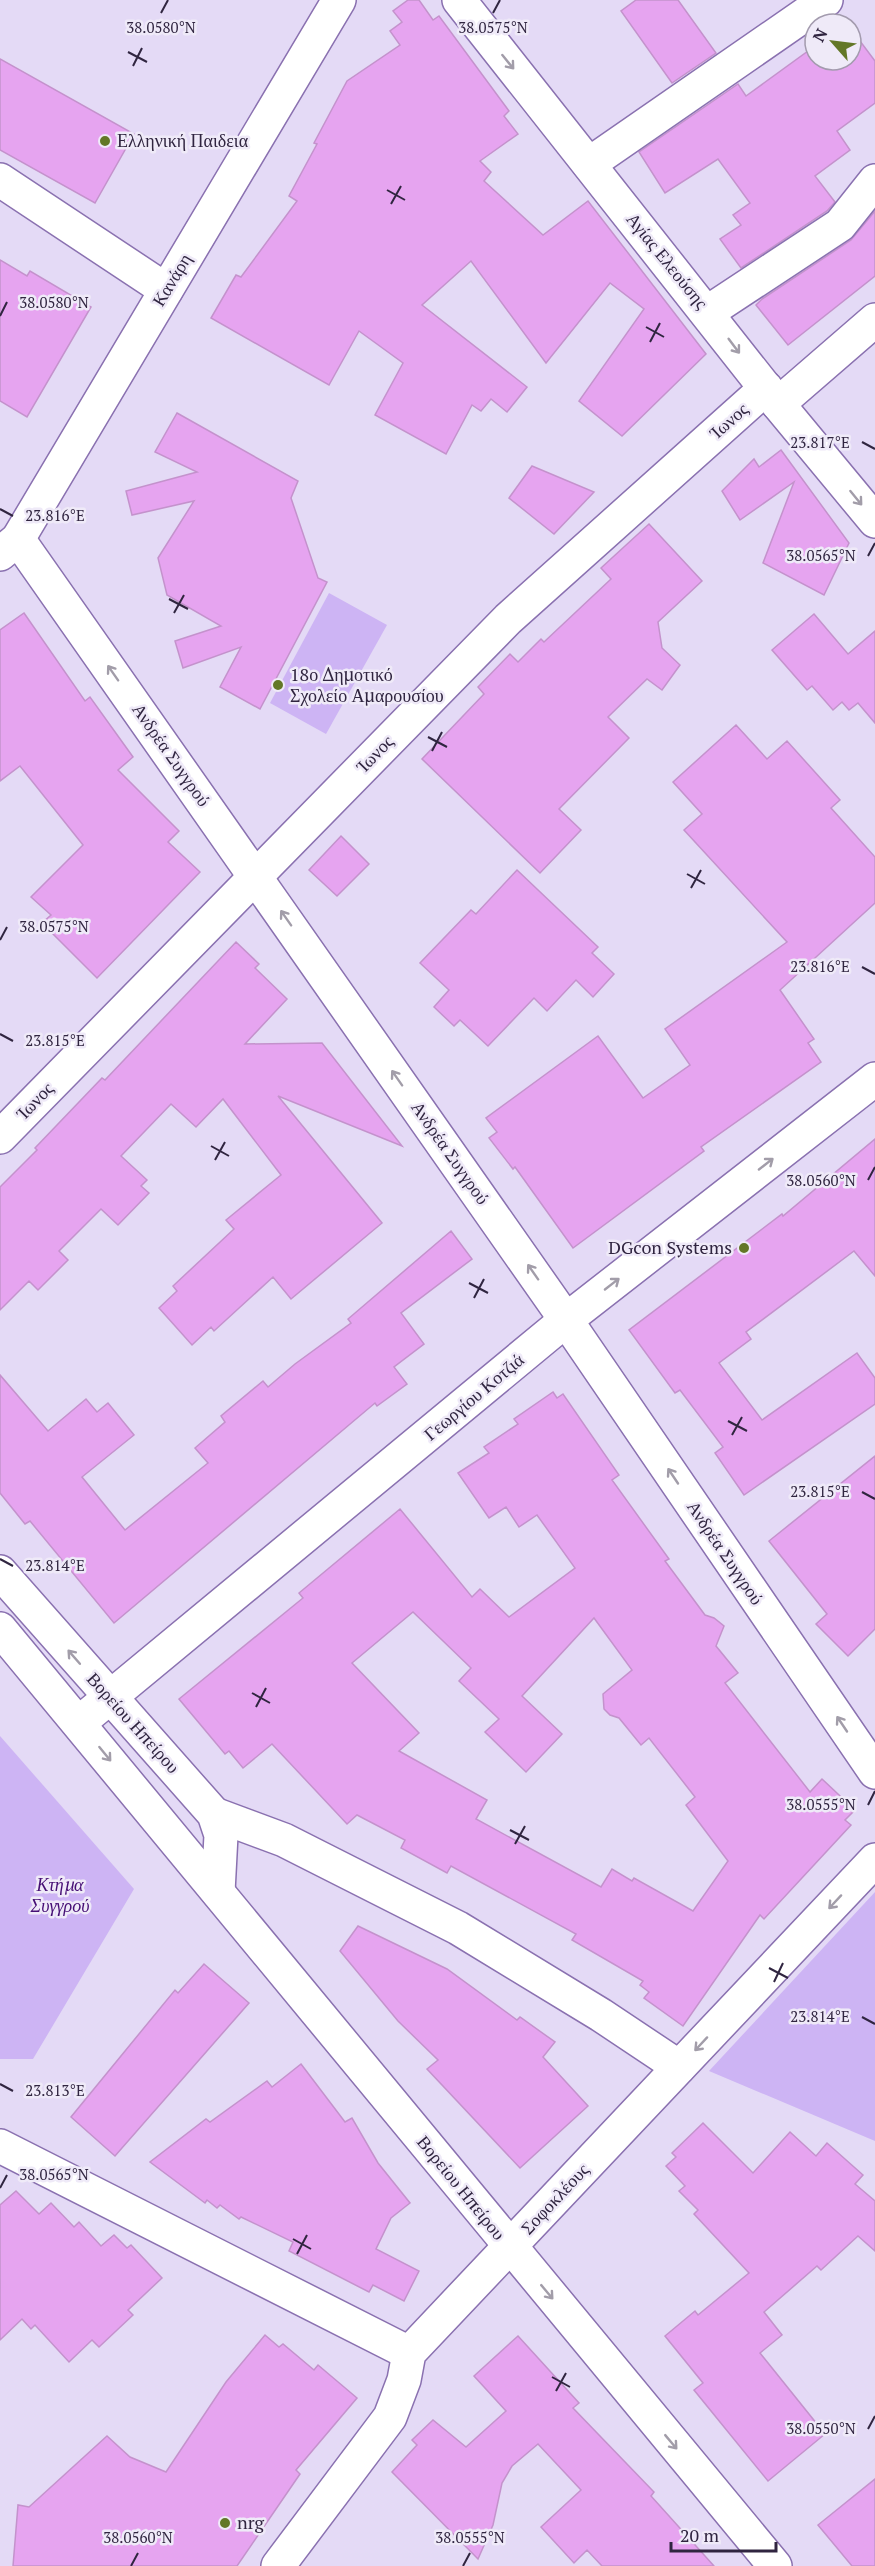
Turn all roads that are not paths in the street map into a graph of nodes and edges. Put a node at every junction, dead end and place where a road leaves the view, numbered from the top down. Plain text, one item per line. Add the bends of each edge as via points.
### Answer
1 (339, 0) edge
2 (459, 0) edge
3 (826, 0) edge
4 (589, 164) junction
5 (0, 180) edge
6 (875, 181) edge
7 (166, 290) junction
8 (708, 312) junction
9 (875, 320) edge
10 (772, 396) junction
11 (875, 521) edge
12 (9, 547) edge
13 (256, 876) junction
14 (875, 1079) edge
15 (0, 1137) edge
16 (566, 1320) junction
17 (0, 1572) edge
18 (0, 1629) edge
19 (110, 1698) junction
20 (80, 1722) junction
21 (875, 1772) edge
22 (214, 1814) junction
23 (875, 1860) edge
24 (218, 1892) junction
25 (679, 2067) junction
26 (0, 2146) edge
27 (509, 2247) junction
28 (409, 2353) junction
29 (278, 2566) edge
30 (775, 2566) edge

1 - 7 street, Κανάρη
2 -> 4 street, Αγίας Ελεούσης
3 - 4 street
4 - 8 street, Αγίας Ελεούσης
5 - 7 street
6 - 8 street via 840,225
7 - 12 street, Κανάρη
8 -> 10 street, Αγίας Ελεούσης
9 - 10 street, Ίωνος
10 -> 11 street, Αγίας Ελεούσης
10 - 13 street, Ίωνος via 508,619
13 -> 12 street, Ανδρέα Συγγρού
13 - 15 street, Ίωνος
16 -> 13 street, Ανδρέα Συγγρού
16 -> 14 street, Γεωργίου Κοτζιά
16 - 19 street, Γεωργίου Κοτζιά
21 -> 16 street, Ανδρέα Συγγρού
19 -> 17 street, Βορείου Ηπείρου
18 - 20 street, Βορείου Ηπείρου
19 - 20 street, Γεωργίου Κοτζιά
19 - 22 street, Βορείου Ηπείρου
20 -> 24 street, Βορείου Ηπείρου
22 - 24 street, Βορείου Ηπείρου via 221,1835
22 - 25 street via 284,1840 458,1928
23 -> 25 street, Σοφοκλέους
24 - 27 street, Βορείου Ηπείρου
25 - 27 street, Σοφοκλέους
26 - 28 street
27 - 28 street, Σοφοκλέους
27 -> 30 street, Βορείου Ηπείρου
28 - 29 street via 390,2417

